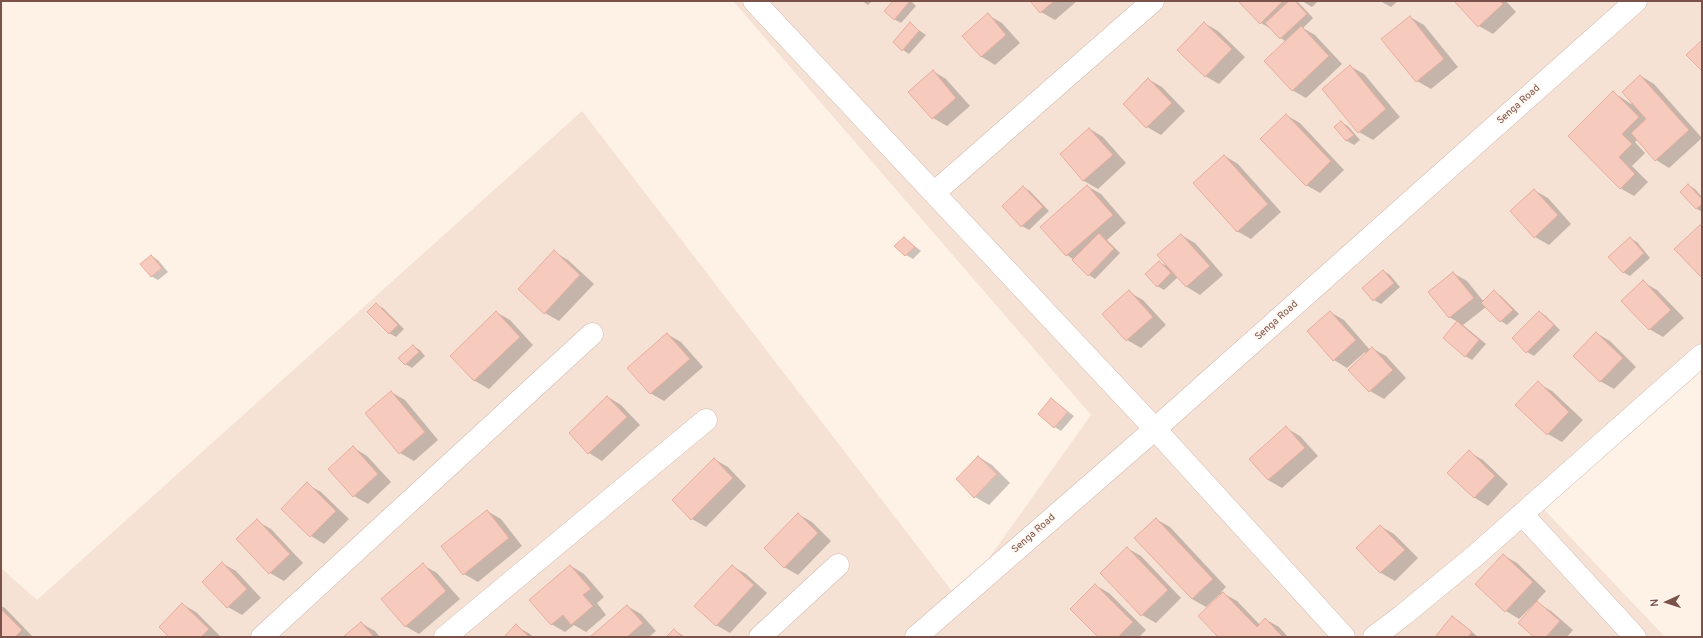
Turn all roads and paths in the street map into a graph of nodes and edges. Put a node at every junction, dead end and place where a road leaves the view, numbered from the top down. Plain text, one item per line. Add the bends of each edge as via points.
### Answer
1 (754, 1) edge
2 (1153, 1) edge
3 (1636, 1) edge
4 (934, 193) junction
5 (592, 334) dead end
6 (1702, 355) edge
7 (706, 420) dead end
8 (1155, 429) junction
9 (1522, 514) junction
10 (838, 565) dead end
11 (262, 637) edge
12 (445, 637) edge
13 (760, 637) edge
14 (916, 637) edge
15 (1344, 637) edge
16 (1374, 637) edge
17 (1635, 637) edge

1 - 4 street
2 - 4 street
3 - 8 street, Senga Road
4 - 8 street
5 - 11 street
6 - 9 street
7 - 12 street
8 - 14 street, Senga Road
8 - 15 street
9 - 16 street via 1476,555
9 - 17 street
10 - 13 street

